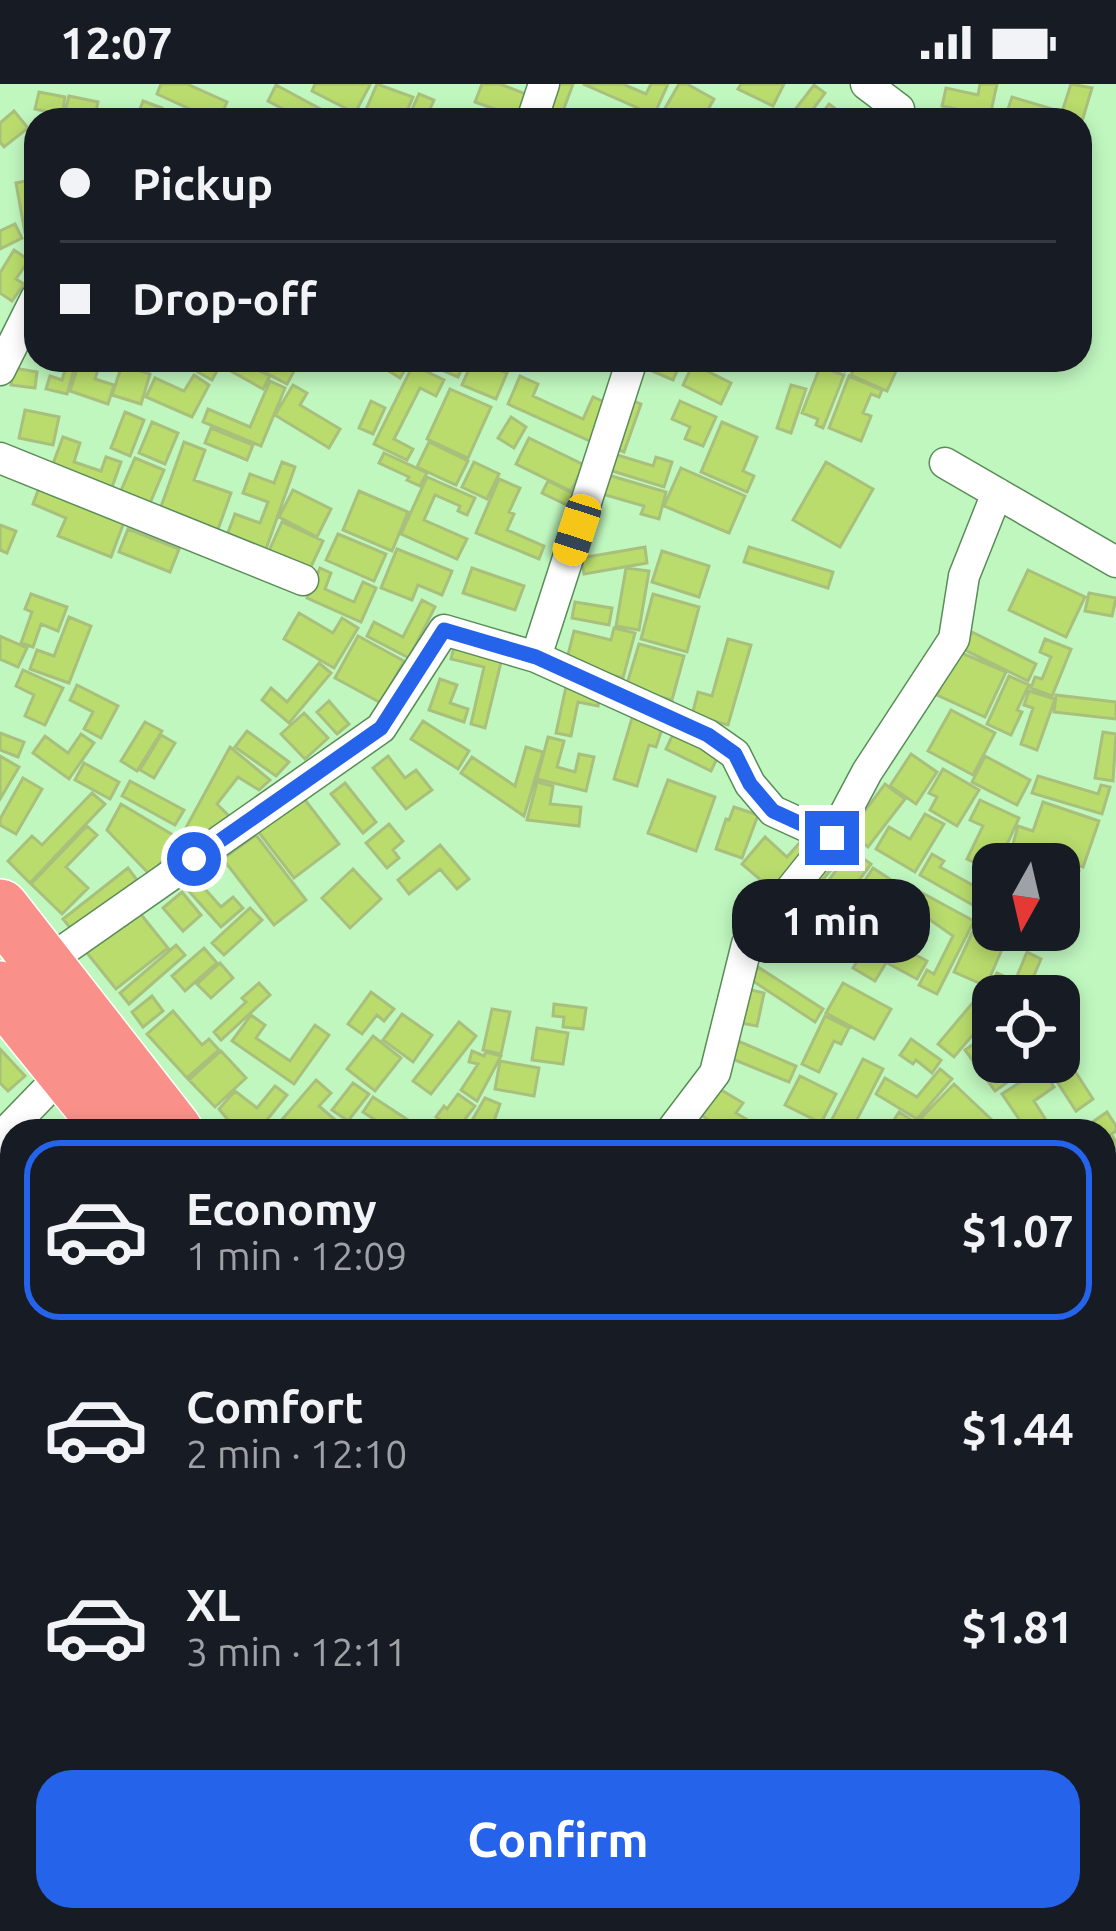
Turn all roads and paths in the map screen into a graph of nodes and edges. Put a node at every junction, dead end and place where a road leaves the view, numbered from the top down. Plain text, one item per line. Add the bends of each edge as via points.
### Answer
1 (866, 84) edge
2 (898, 108) edge
3 (24, 322) edge
4 (0, 370) edge
5 (628, 372) edge
6 (0, 458) edge
7 (945, 463) dead end
8 (997, 493) junction
9 (1116, 562) edge
10 (303, 580) dead end
11 (536, 657) junction
12 (832, 838) junction
13 (0, 908) edge
14 (22, 977) edge
15 (65, 1071) junction
16 (18, 1119) edge
17 (104, 1119) edge
18 (162, 1119) edge
19 (680, 1119) edge

1 - 2 street
3 - 4 street
5 - 11 street
6 - 10 street
7 - 8 street
8 - 9 street
8 - 12 street via 964,576 955,639
11 - 12 street via 708,735 735,754 773,811
11 - 14 street via 444,630 381,728
12 - 19 street via 747,944 715,1072
13 - 14 highway
14 - 15 highway
14 - 18 highway
15 - 16 street
15 - 17 highway

